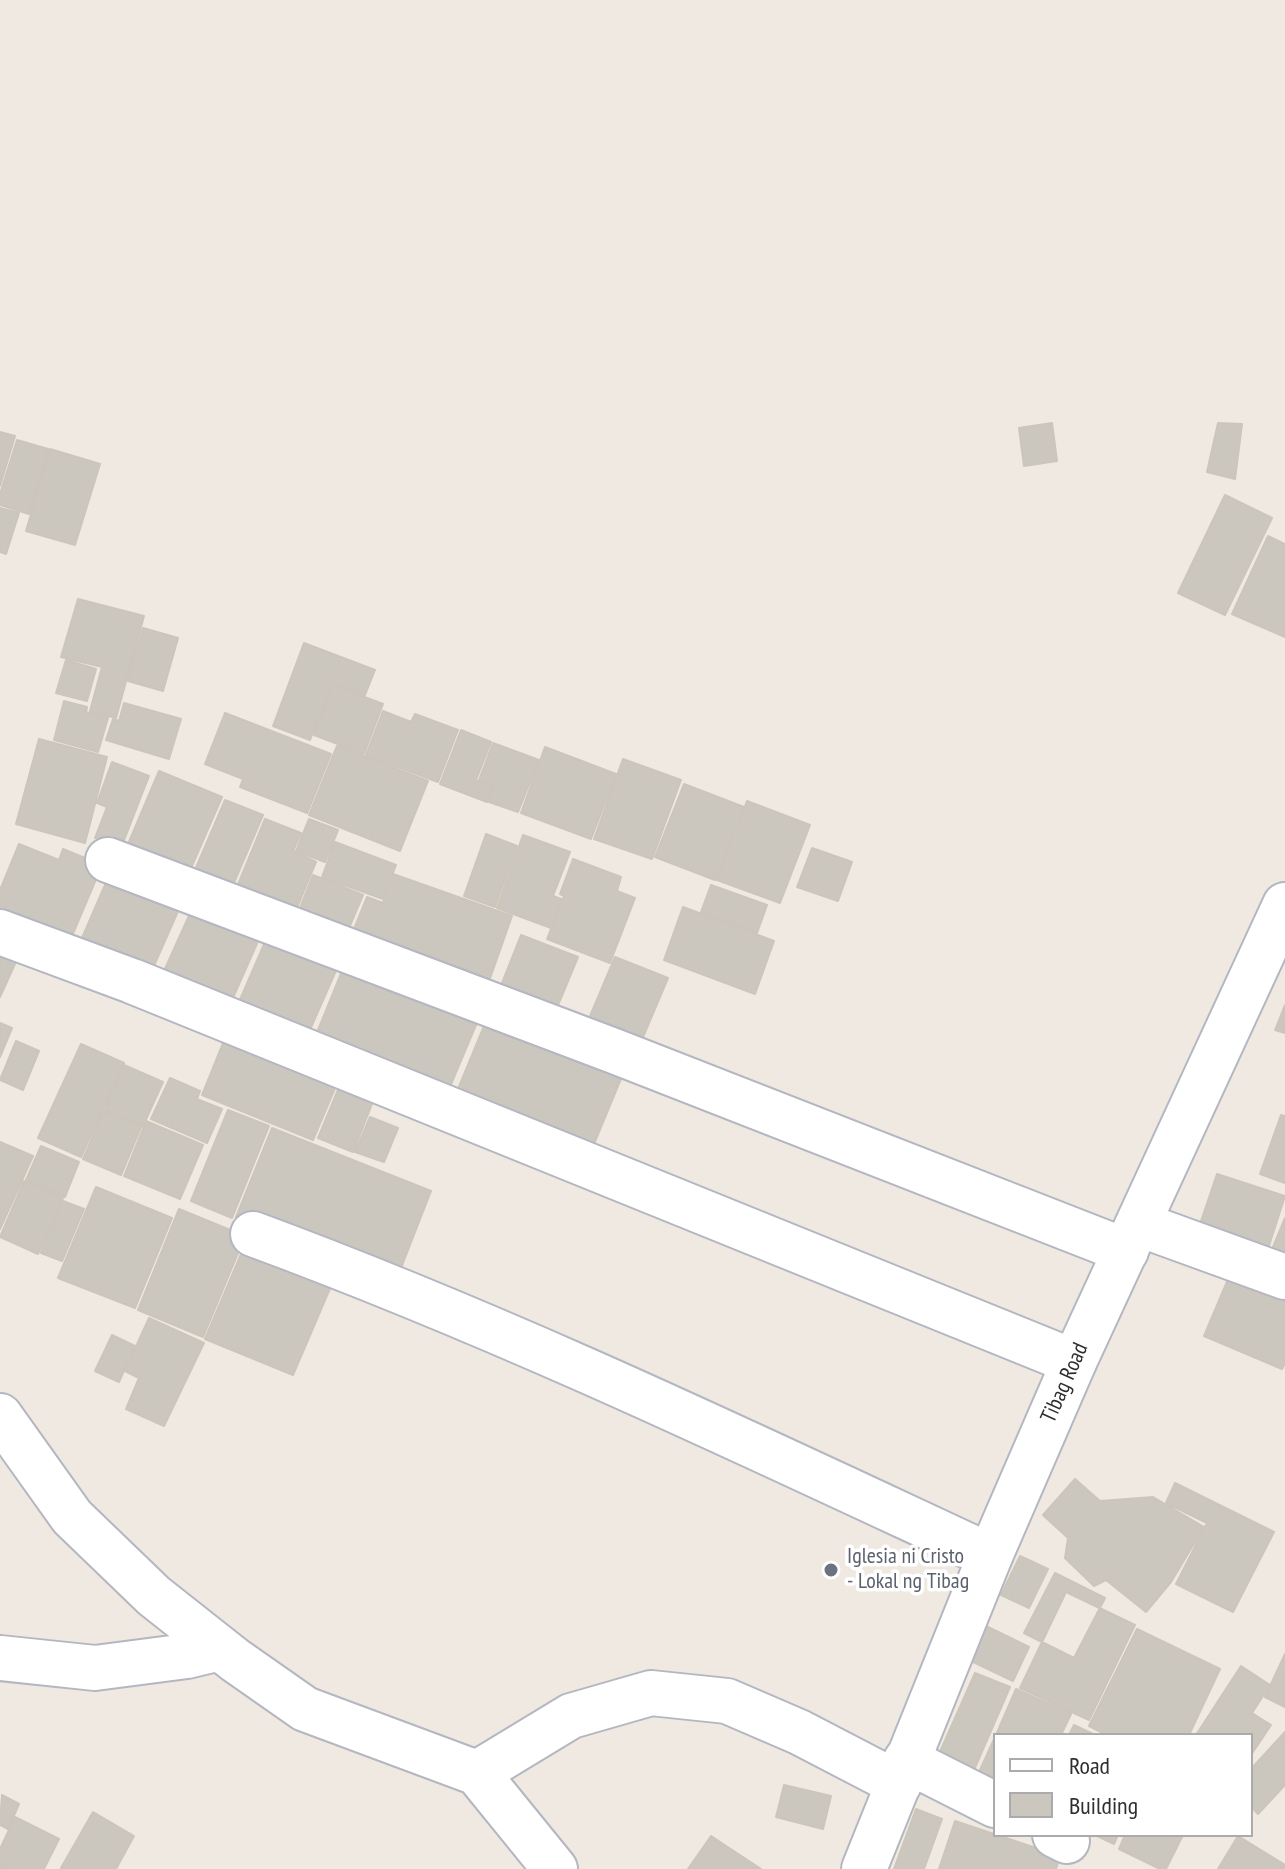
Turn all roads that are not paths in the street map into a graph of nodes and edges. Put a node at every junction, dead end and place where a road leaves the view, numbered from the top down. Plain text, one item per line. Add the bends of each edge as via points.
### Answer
1 (108, 860) dead end
2 (1285, 905) edge
3 (0, 932) edge
4 (253, 1234) dead end
5 (1132, 1237) junction
6 (1285, 1277) edge
7 (1074, 1362) junction
8 (0, 1416) edge
9 (990, 1556) junction
10 (220, 1648) junction
11 (0, 1658) edge
12 (903, 1772) junction
13 (477, 1773) junction
14 (993, 1804) edge
15 (555, 1869) edge
16 (864, 1869) edge

1 - 5 street via 629,1057
2 - 5 street, Tibag Road
3 - 7 street
4 - 9 street via 587,1369
5 - 6 street
5 - 7 street, Tibag Road
7 - 9 street, Tibag Road
8 - 10 street via 72,1517 154,1596
9 - 12 street, Tibag Road
10 - 11 street via 95,1668
10 - 13 street via 305,1709
12 - 13 street via 727,1701 651,1693 571,1716
12 - 14 street
12 - 16 street, Tibag Road
13 - 15 street

